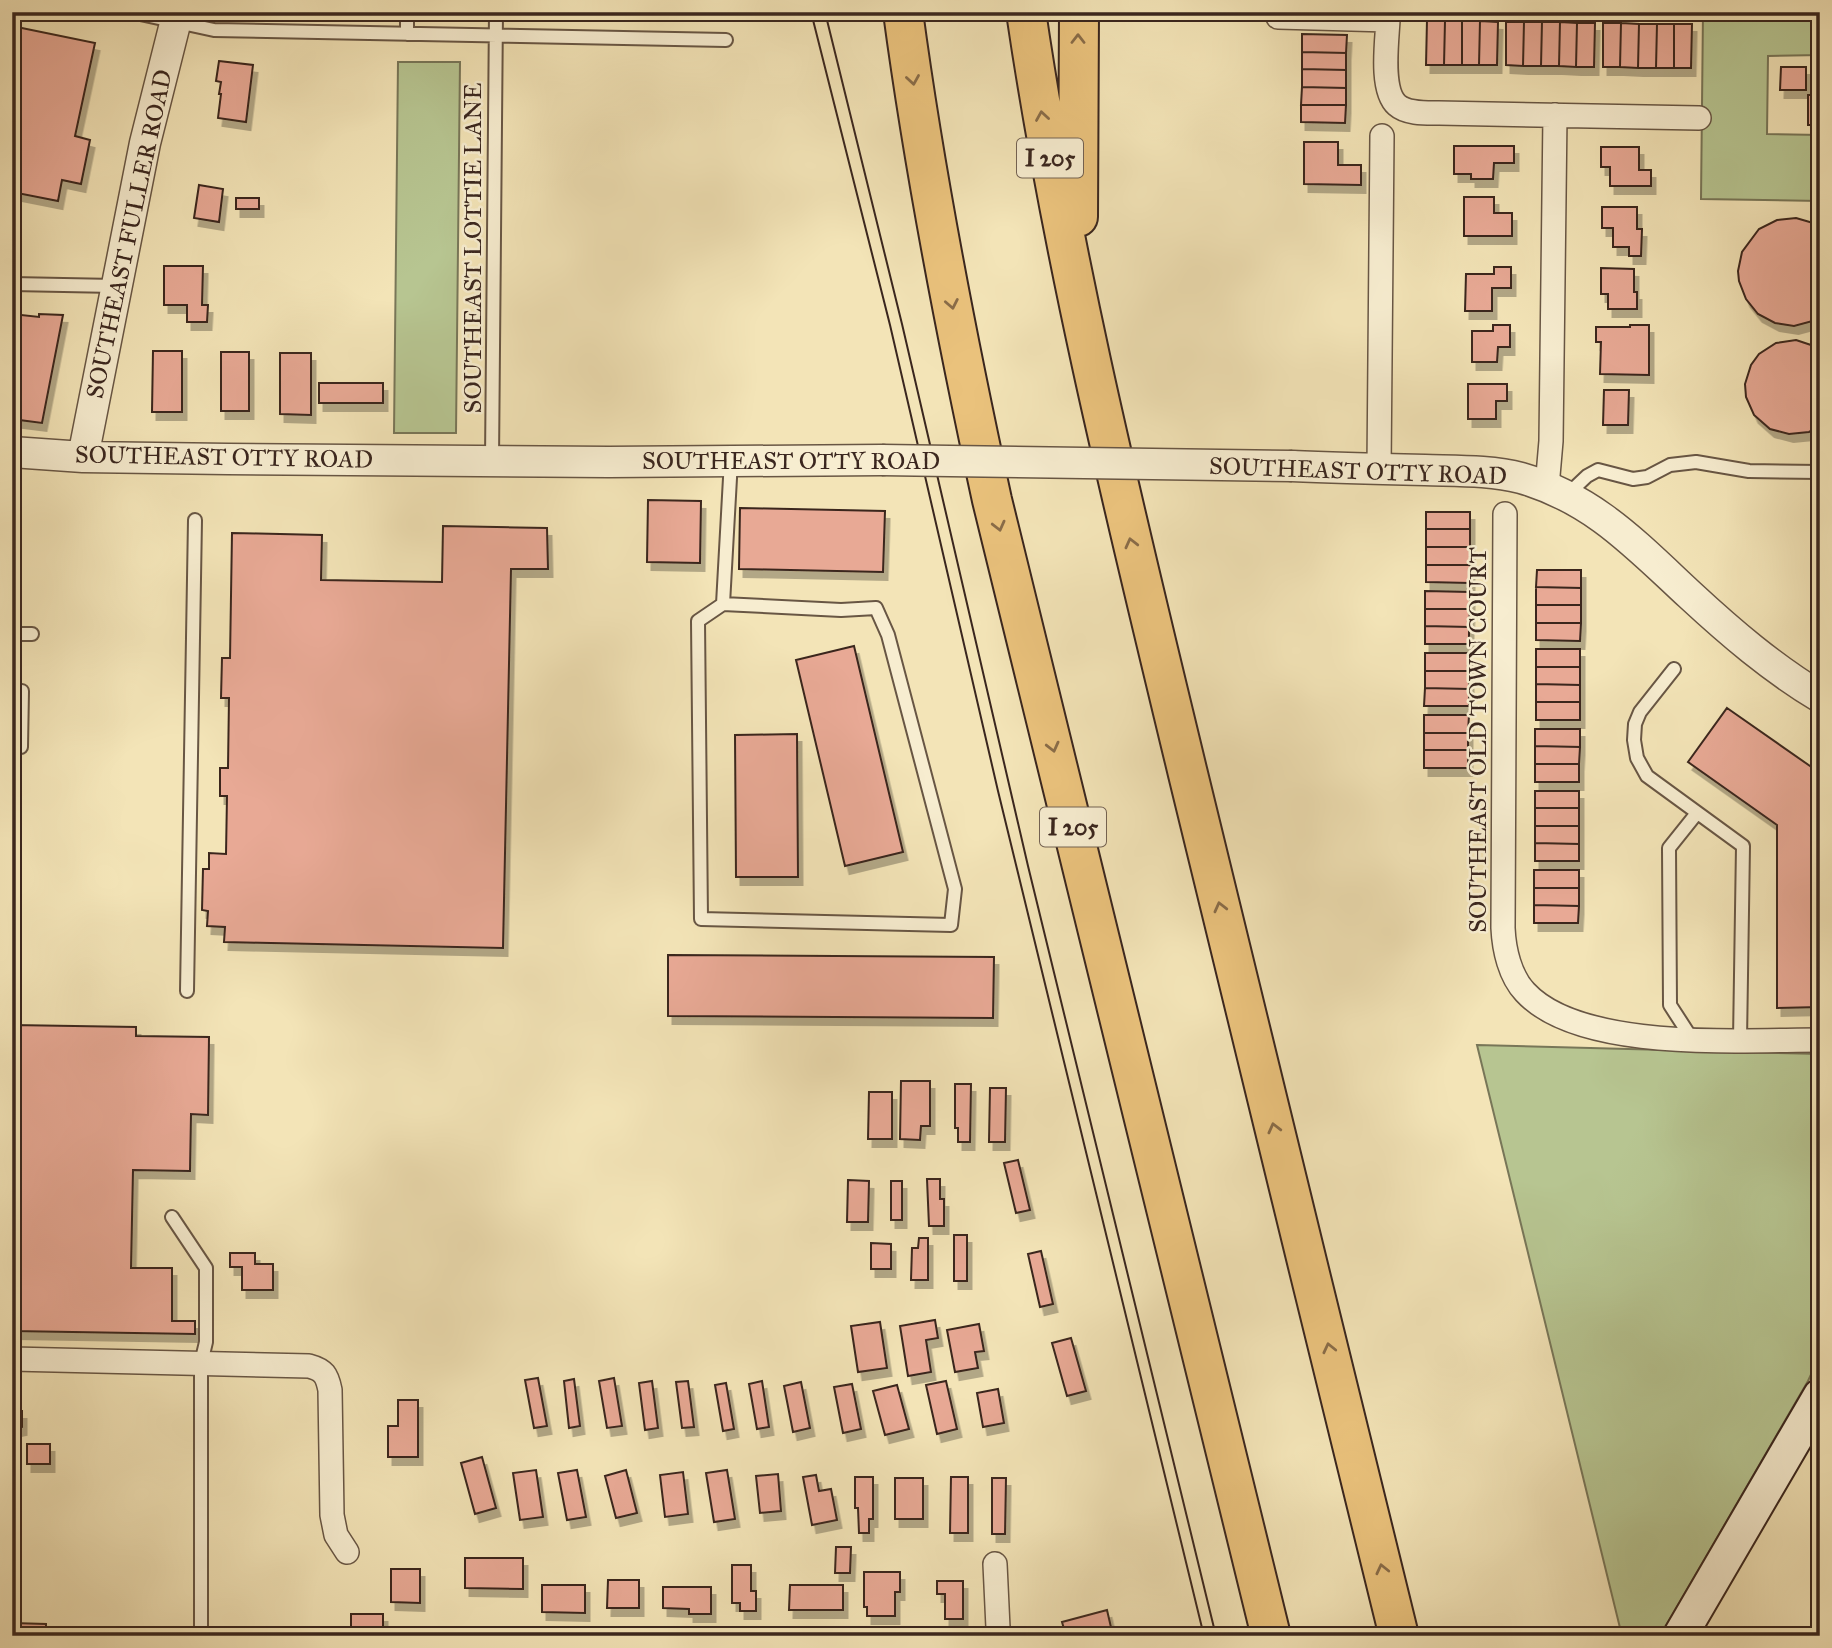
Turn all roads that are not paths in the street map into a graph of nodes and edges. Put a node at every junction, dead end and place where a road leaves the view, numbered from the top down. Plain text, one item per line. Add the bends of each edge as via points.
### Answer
1 (131, 12) edge
2 (407, 12) edge
3 (496, 12) edge
4 (903, 12) edge
5 (1026, 12) edge
6 (1079, 12) edge
7 (176, 17) edge
8 (1278, 17) dead end
9 (407, 34) junction
10 (495, 36) junction
11 (726, 40) dead end
12 (1555, 115) junction
13 (1699, 118) dead end
14 (1382, 136) dead end
15 (12, 284) edge
16 (116, 286) junction
17 (1078, 303) junction
18 (12, 452) edge
19 (82, 457) junction
20 (731, 459) junction
21 (492, 460) junction
22 (1379, 469) junction
23 (1820, 472) edge
24 (1557, 491) junction
25 (1505, 514) dead end
26 (195, 520) dead end
27 (723, 604) junction
28 (12, 634) edge
29 (32, 634) dead end
30 (1674, 669) dead end
31 (22, 691) dead end
32 (1820, 697) edge
33 (21, 747) dead end
34 (1697, 813) junction
35 (187, 991) dead end
36 (1692, 1039) junction
37 (1740, 1040) junction
38 (1820, 1040) edge
39 (172, 1217) dead end
40 (12, 1359) edge
41 (201, 1363) junction
42 (1820, 1396) edge
43 (347, 1552) dead end
44 (995, 1564) dead end
45 (201, 1636) edge
46 (1002, 1636) edge
47 (1271, 1636) edge
48 (1398, 1636) edge
49 (1680, 1636) edge

1 - 7 lane
2 - 9 lane
3 - 10 lane, SOUTHEAST LOTTIE LANE
4 -> 47 highway, I 205 via 928,175 992,500
17 -> 5 highway, I 205
17 -> 6 highway
7 - 9 lane via 214,30
7 - 16 street, SOUTHEAST FULLER ROAD
8 - 12 street via 1388,20 1387,90 1406,110
9 - 10 lane
10 - 11 lane
10 - 21 lane, SOUTHEAST LOTTIE LANE
12 - 13 street
12 - 24 street via 1551,441
14 - 22 street
15 - 16 lane
16 - 19 street, SOUTHEAST FULLER ROAD
48 -> 17 highway, I 205 via 1128,531
18 - 19 street, SOUTHEAST OTTY ROAD
19 - 21 street, SOUTHEAST OTTY ROAD
20 - 21 street, SOUTHEAST OTTY ROAD
20 - 22 street, SOUTHEAST OTTY ROAD, bridge
20 - 27 lane
22 - 24 street, SOUTHEAST OTTY ROAD via 1505,475
23 - 24 lane via 1749,471 1696,461 1633,479 1598,470
24 - 32 street, SOUTHEAST OTTY ROAD via 1623,532 1739,639
25 - 36 street, SOUTHEAST OLD TOWN COURT via 1503,928 1513,972 1525,992 1574,1022 1635,1035
26 - 35 lane
27 - 27 lane via 698,621 701,919 951,925 955,889 888,635 876,608
28 - 29 lane
30 - 34 lane via 1640,712 1634,740 1647,776
31 - 33 lane
34 - 36 lane via 1669,848 1670,1005
34 - 37 lane via 1743,846
36 - 37 street, SOUTHEAST OLD TOWN COURT
37 - 38 street, SOUTHEAST OLD TOWN COURT
39 - 41 lane via 206,1268 206,1342
40 - 41 street
41 - 43 street via 309,1366 327,1375 332,1515 336,1535
41 - 45 lane
42 - 49 main road
44 - 46 street

